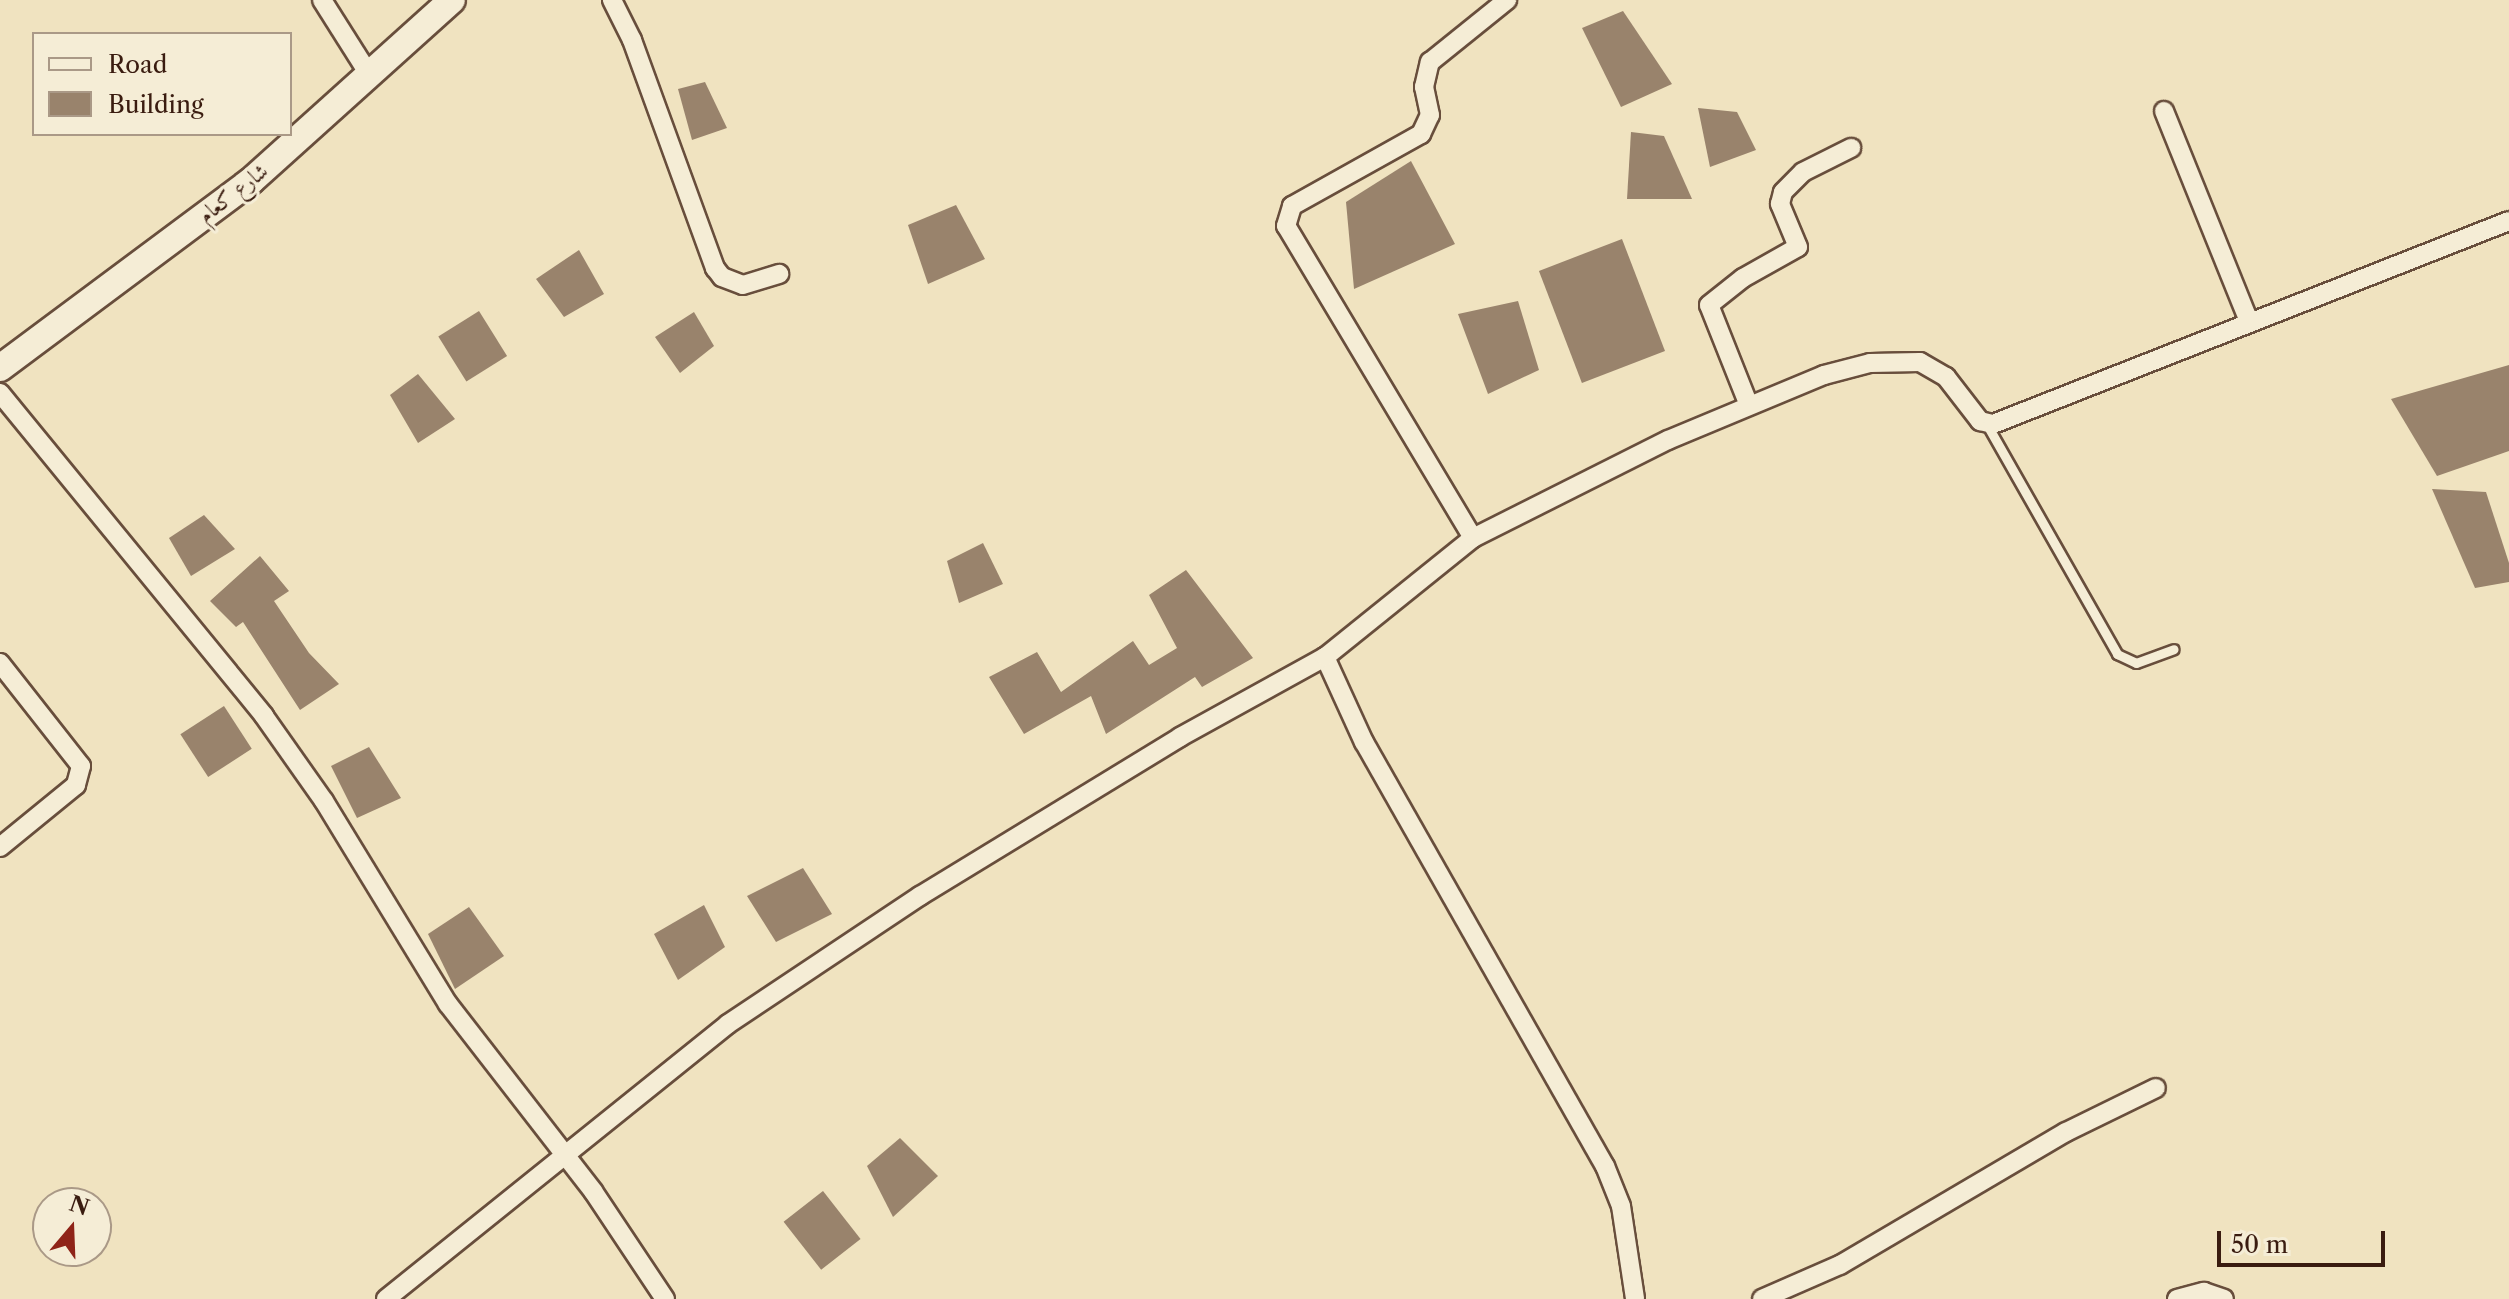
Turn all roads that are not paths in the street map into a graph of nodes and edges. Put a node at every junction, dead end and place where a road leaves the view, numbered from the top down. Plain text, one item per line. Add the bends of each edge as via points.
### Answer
1 (322, 0) edge
2 (452, 0) edge
3 (612, 0) edge
4 (1507, 0) edge
5 (370, 76) junction
6 (2164, 111) dead end
7 (1851, 148) dead end
8 (2509, 221) edge
9 (779, 274) dead end
10 (2249, 321) junction
11 (0, 368) edge
12 (0, 393) edge
13 (1748, 403) junction
14 (1986, 423) junction
15 (1473, 538) junction
16 (2174, 649) dead end
17 (1325, 657) junction
18 (0, 663) edge
19 (0, 847) edge
20 (2156, 1088) dead end
21 (565, 1160) junction
22 (386, 1299) edge
23 (665, 1299) edge
24 (1635, 1299) edge
25 (1762, 1299) edge
26 (2177, 1299) edge
27 (2224, 1299) edge

1 - 5 street
2 - 5 street, شارع كعام
3 - 9 street via 632,40 715,268 722,277 743,285
4 - 15 street via 1430,62 1424,87 1430,115 1421,134 1292,206 1286,226
5 - 11 street, شارع كعام via 251,181
6 - 10 street
7 - 13 street via 1803,172 1783,192 1782,208 1798,247 1709,305
8 - 10 street
10 - 14 street
12 - 21 street via 264,716 324,801 448,1004
13 - 14 street via 1824,375 1906,358 1940,371
13 - 15 street
14 - 16 lane via 2117,654 2136,663
15 - 17 street
17 - 21 street via 1180,737 818,962 728,1024
17 - 24 street via 1364,742 1605,1166 1621,1206
18 - 19 street via 81,766 76,785
20 - 25 street via 2066,1132 1840,1265
21 - 22 street
21 - 23 street via 593,1191
26 - 27 street via 2204,1292

